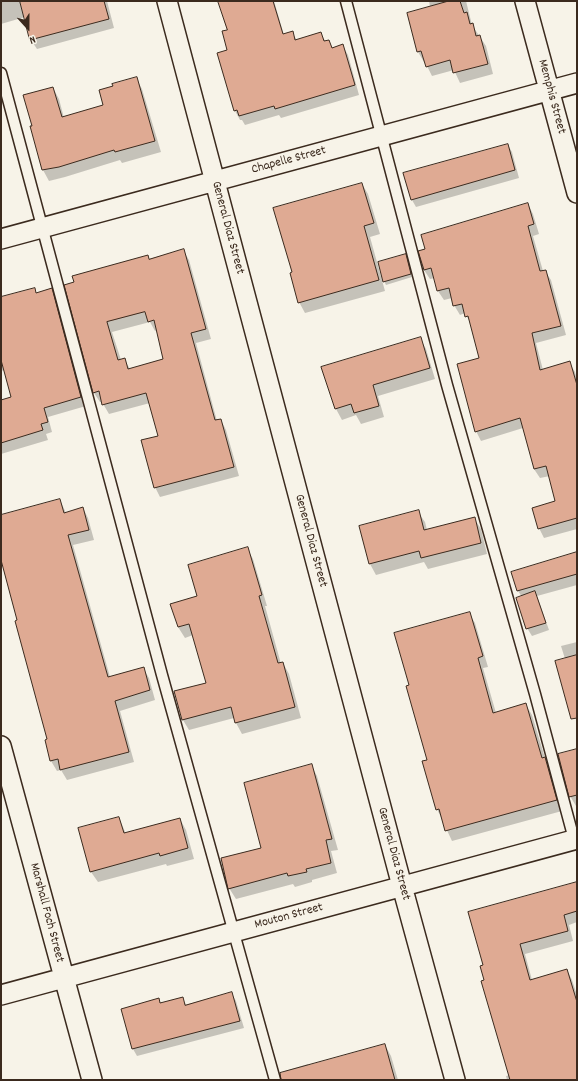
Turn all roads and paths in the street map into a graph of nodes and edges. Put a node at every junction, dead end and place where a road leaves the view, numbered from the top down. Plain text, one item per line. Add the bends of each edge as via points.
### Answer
1 (167, 1) edge
2 (346, 1) edge
3 (525, 1) edge
4 (1, 73) edge
5 (577, 83) edge
6 (549, 90) junction
7 (381, 136) junction
8 (215, 181) junction
9 (577, 193) edge
10 (43, 228) junction
11 (1, 239) edge
12 (1, 746) edge
13 (576, 842) edge
14 (402, 886) junction
15 (233, 932) junction
16 (64, 978) junction
17 (1, 995) edge
18 (92, 1080) edge
19 (274, 1080) edge
20 (456, 1080) edge

1 - 8 street, General Diaz Street
2 - 7 lane
3 - 6 street, Memphis Street
4 - 10 lane
5 - 6 street, Chapelle Street
6 - 7 street, Chapelle Street
6 - 9 street, Memphis Street
7 - 8 street, Chapelle Street
7 - 13 lane via 447,385
8 - 10 street, Chapelle Street
8 - 14 street, General Diaz Street
10 - 11 street, Chapelle Street
10 - 15 lane
12 - 16 street, Marshall Foch Street
13 - 14 street, Mouton Street
14 - 15 street, Mouton Street
14 - 20 street, General Diaz Street
15 - 16 street, Mouton Street
15 - 19 lane
16 - 17 street, Mouton Street
16 - 18 street, Marshall Foch Street

